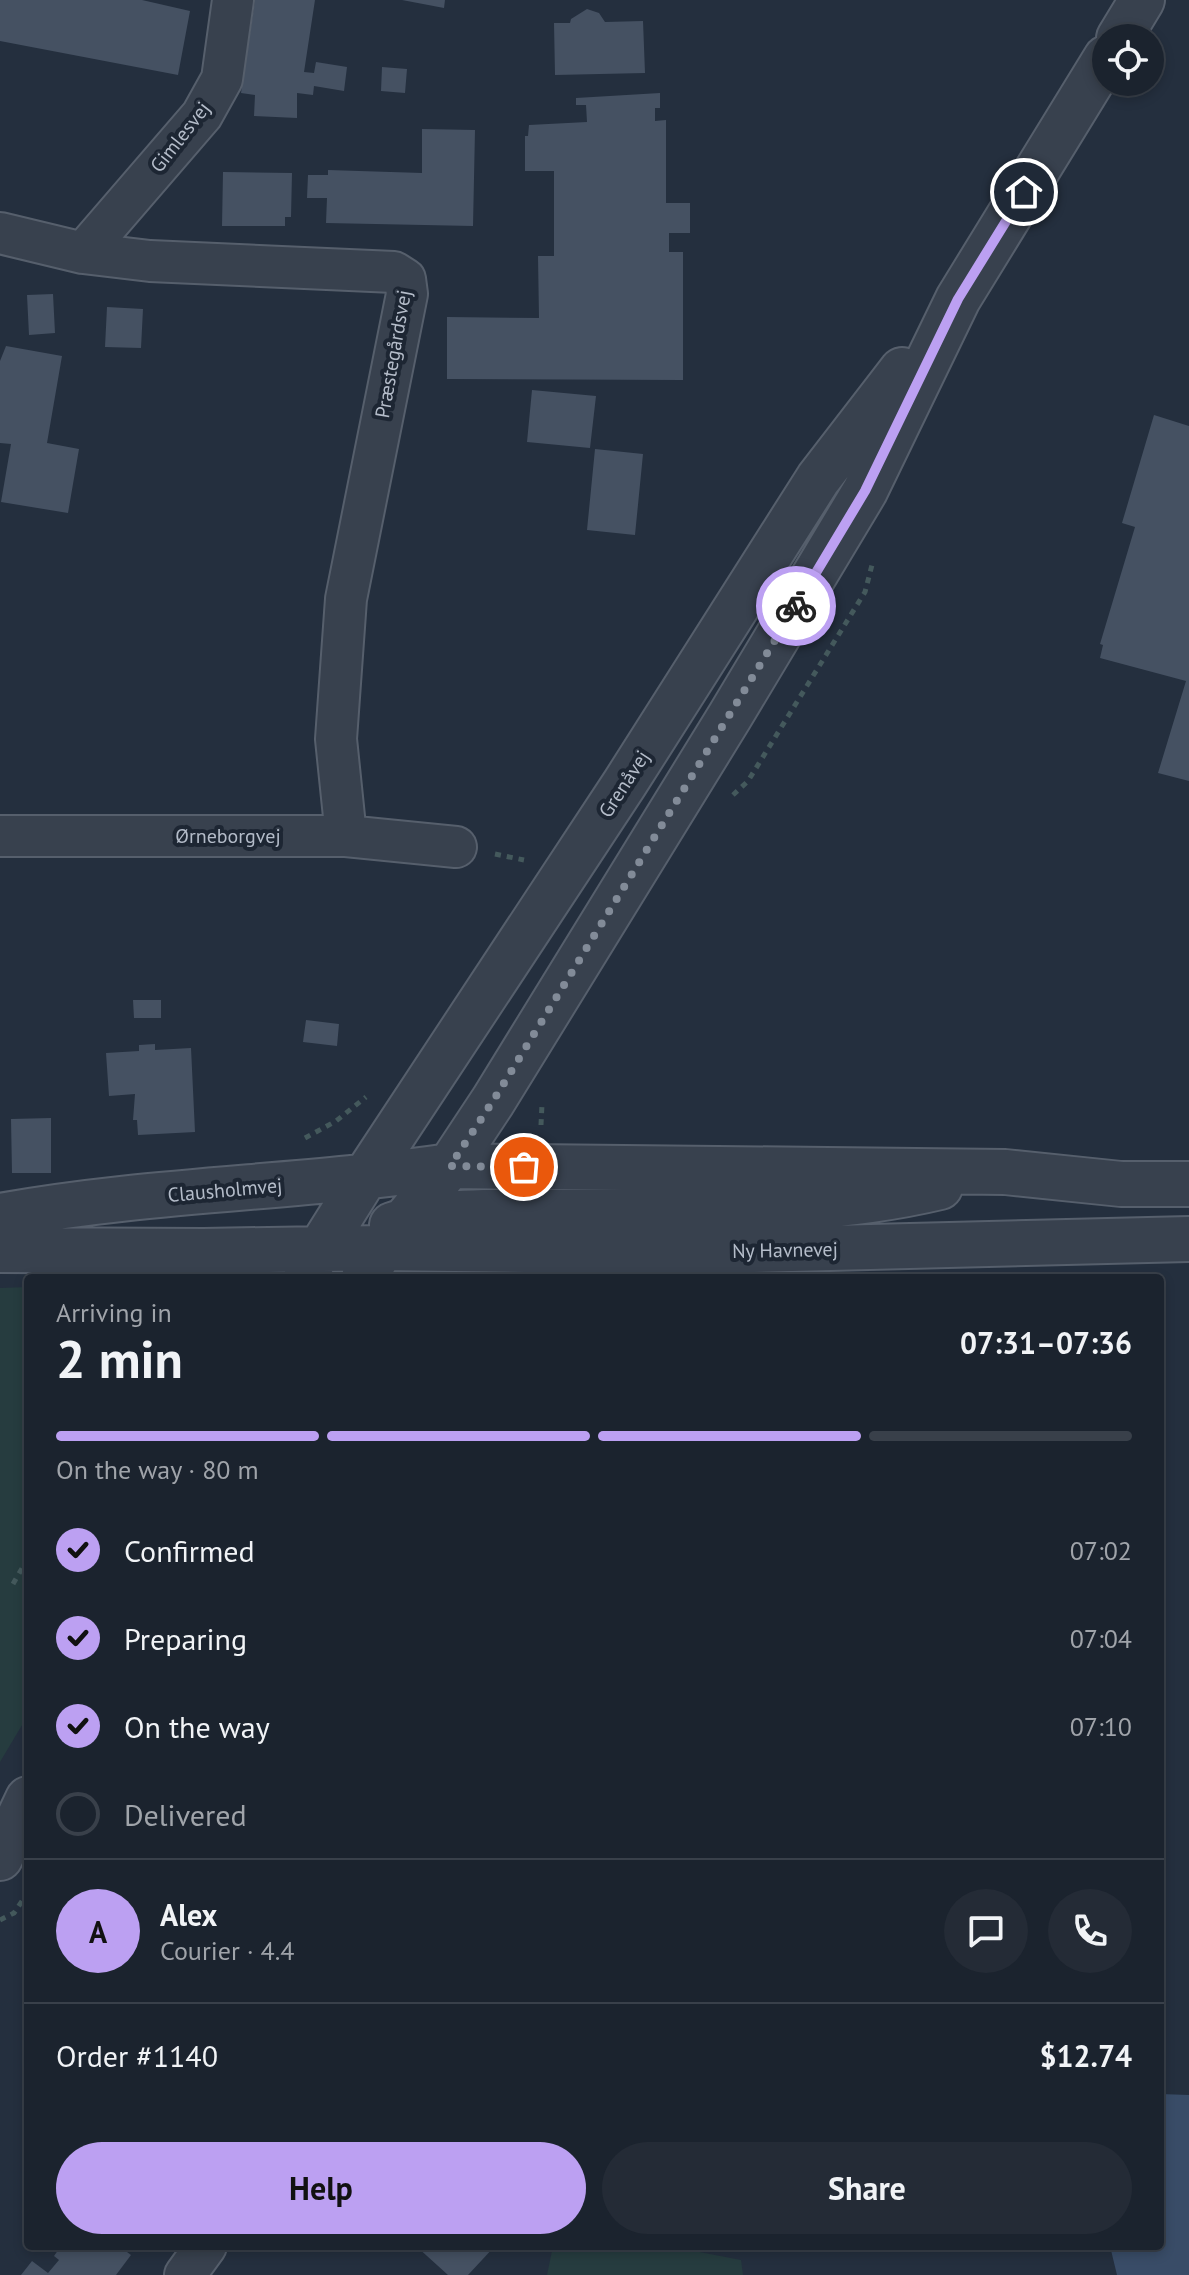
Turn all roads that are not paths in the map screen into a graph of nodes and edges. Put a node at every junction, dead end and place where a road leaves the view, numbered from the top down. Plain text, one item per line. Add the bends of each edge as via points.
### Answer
1 (233, 0) edge
2 (1142, 0) edge
3 (1127, 24) edge
4 (1092, 81) edge
5 (0, 233) edge
6 (83, 253) junction
7 (958, 299) junction
8 (0, 836) edge
9 (346, 836) junction
10 (456, 847) dead end
11 (450, 1166) junction
12 (1005, 1172) junction
13 (364, 1179) junction
14 (1189, 1184) edge
15 (0, 1216) edge
16 (1189, 1239) edge
17 (384, 1249) edge
18 (0, 1250) edge
19 (669, 1252) junction
20 (311, 1263) edge
21 (573, 1274) edge
22 (24, 1807) edge
23 (24, 1839) edge
24 (0, 1858) edge
25 (0, 1878) edge
26 (203, 2250) edge
27 (185, 2275) edge

1 - 6 street, Gimlesvej via 222,79 202,115
2 - 3 street
4 - 7 street, Grenåvej
5 - 6 street, Præstegårdsvej
6 - 9 street, Præstegårdsvej via 394,272 405,279 407,294 346,599 336,739
7 - 11 street, Grenåvej via 857,504
7 - 13 street, Grenåvej via 818,479
8 - 9 street, Ørneborgvej
9 - 10 street, Ørneborgvej
11 - 12 street
11 - 13 street, Clausholmvej
11 - 17 street, Grenåvej
12 - 14 street via 1121,1184
12 - 17 street via 887,1200 746,1209 500,1211
13 - 15 street, Clausholmvej via 78,1202
13 - 20 street, Grenåvej
16 - 19 street, Ny Havnevej
17 - 19 street, Ny Havnevej
17 - 20 street
18 - 20 street
19 - 21 street
22 - 24 street
23 - 25 street
26 - 27 street

